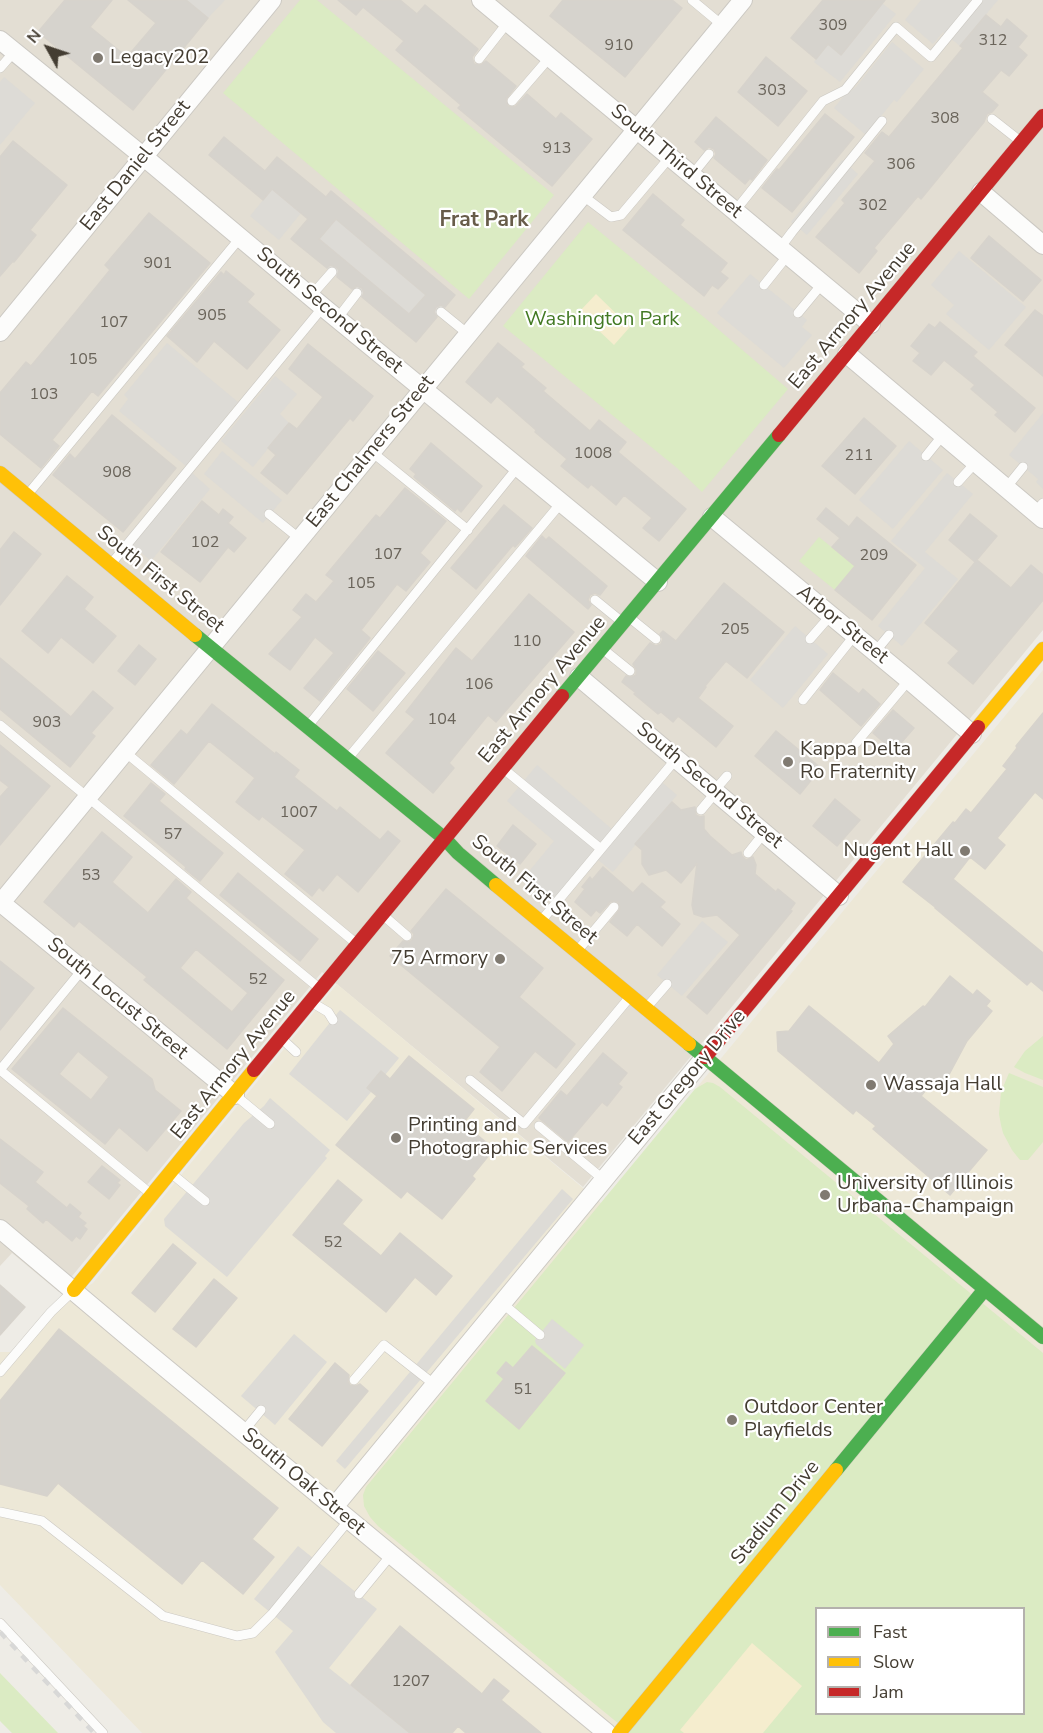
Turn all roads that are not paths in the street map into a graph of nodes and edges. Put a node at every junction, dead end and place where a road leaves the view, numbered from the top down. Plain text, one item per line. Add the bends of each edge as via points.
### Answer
1 (272, 0) edge
2 (481, 0) edge
3 (692, 0) edge
4 (743, 0) edge
5 (978, 0) edge
6 (508, 22) junction
7 (722, 25) junction
8 (7, 46) edge
9 (550, 57) junction
10 (479, 58) dead end
11 (0, 68) edge
12 (512, 101) dead end
13 (1043, 116) edge
14 (992, 119) dead end
15 (882, 121) dead end
16 (637, 129) junction
17 (1022, 143) junction
18 (709, 154) dead end
19 (144, 157) junction
20 (670, 157) junction
21 (692, 175) junction
22 (981, 192) junction
23 (582, 195) junction
24 (735, 211) junction
25 (240, 238) junction
26 (1043, 244) edge
27 (784, 252) junction
28 (332, 272) dead end
29 (822, 284) junction
30 (764, 285) dead end
31 (357, 293) dead end
32 (316, 302) junction
33 (441, 312) dead end
34 (798, 313) dead end
35 (337, 319) junction
36 (871, 324) junction
37 (0, 332) edge
38 (468, 334) junction
39 (847, 354) junction
40 (423, 389) junction
41 (943, 435) junction
42 (372, 452) junction
43 (926, 456) dead end
44 (976, 462) junction
45 (518, 467) junction
46 (1023, 467) dead end
47 (0, 473) edge
48 (958, 482) dead end
49 (1006, 488) junction
50 (27, 496) junction
51 (561, 503) junction
52 (1040, 511) edge
53 (269, 514) dead end
54 (712, 517) junction
55 (468, 530) junction
56 (300, 539) junction
57 (110, 566) junction
58 (658, 582) junction
59 (596, 600) dead end
60 (830, 616) junction
61 (626, 620) junction
62 (889, 635) dead end
63 (854, 636) junction
64 (656, 639) dead end
65 (810, 639) dead end
66 (211, 647) junction
67 (603, 649) junction
68 (1043, 649) edge
69 (875, 652) junction
70 (630, 671) dead end
71 (579, 677) junction
72 (909, 680) junction
73 (803, 700) dead end
74 (0, 725) edge
75 (308, 726) junction
76 (972, 734) junction
77 (856, 743) dead end
78 (125, 752) junction
79 (348, 759) junction
80 (676, 759) junction
81 (504, 768) junction
82 (727, 776) dead end
83 (715, 792) junction
84 (88, 798) junction
85 (701, 810) dead end
86 (765, 834) junction
87 (445, 839) junction
88 (601, 849) junction
89 (749, 854) dead end
90 (839, 896) junction
91 (0, 903) edge
92 (614, 907) dead end
93 (384, 912) junction
94 (541, 922) junction
95 (409, 933) dead end
96 (357, 944) junction
97 (577, 952) junction
98 (82, 970) junction
99 (667, 984) dead end
100 (321, 990) junction
101 (631, 996) junction
102 (311, 1002) junction
103 (646, 1009) junction
104 (333, 1020) dead end
105 (281, 1039) junction
106 (296, 1052) dead end
107 (705, 1057) junction
108 (0, 1070) edge
109 (470, 1080) dead end
110 (235, 1095) junction
111 (270, 1124) dead end
112 (539, 1126) dead end
113 (170, 1173) junction
114 (604, 1180) junction
115 (153, 1195) junction
116 (206, 1201) dead end
117 (0, 1229) edge
118 (985, 1289) junction
119 (74, 1290) junction
120 (502, 1303) junction
121 (540, 1335) dead end
122 (1043, 1337) edge
123 (0, 1372) edge
124 (354, 1380) dead end
125 (435, 1385) junction
126 (261, 1410) dead end
127 (243, 1432) junction
128 (334, 1507) junction
129 (0, 1512) edge
130 (349, 1520) junction
131 (392, 1555) junction
132 (359, 1594) dead end
133 (0, 1623) edge
134 (103, 1733) edge
135 (607, 1733) edge
136 (619, 1733) edge

1 - 19 street, East Daniel Street
2 - 6 street, South Third Street
3 - 7 lane
4 - 7 street, East Chalmers Street
5 - 24 lane via 931,57 896,27 845,90 823,101
6 - 9 street, South Third Street
6 - 10 lane
7 - 16 street, East Chalmers Street
8 - 11 lane
8 - 19 street, South Second Street
9 - 12 lane
9 - 16 street, South Third Street
13 - 17 street, East Armory Avenue
14 - 17 lane
15 - 27 lane via 799,223
16 - 20 street, South Third Street
16 - 23 street, East Chalmers Street
17 - 22 street, East Armory Avenue
18 - 21 lane
19 - 25 street, South Second Street
19 - 37 street, East Daniel Street
20 - 21 street, South Third Street
20 - 23 lane via 621,215 611,217
21 - 24 street, South Third Street
22 - 26 street
22 - 36 street, East Armory Avenue
23 - 38 street, East Chalmers Street
24 - 27 street, South Third Street
25 - 32 street, South Second Street
25 - 50 lane
27 - 29 street, South Third Street
27 - 30 lane
28 - 32 lane
29 - 34 lane
29 - 36 street, South Third Street
31 - 35 lane
32 - 35 street, South Second Street
32 - 57 lane
33 - 38 lane
35 - 40 street, South Second Street
36 - 39 street, East Armory Avenue
38 - 40 street, East Chalmers Street
39 - 41 street
39 - 54 street, East Armory Avenue
40 - 42 street, East Chalmers Street
40 - 45 street, South Second Street
41 - 43 lane
41 - 44 street
42 - 55 lane
42 - 56 street, East Chalmers Street
44 - 48 lane
44 - 49 street
45 - 51 street, South Second Street
45 - 55 lane
46 - 49 lane
47 - 50 street, South First Street
49 - 52 street
50 - 57 street, South First Street
51 - 58 street, South Second Street
51 - 79 lane
53 - 56 lane
54 - 58 street, East Armory Avenue
54 - 60 street, Arbor Street
55 - 75 lane
56 - 66 street, East Chalmers Street
57 - 66 street, South First Street
58 - 61 street, East Armory Avenue
59 - 61 lane
60 - 63 street, Arbor Street
60 - 65 lane
61 - 64 lane
61 - 67 street, East Armory Avenue
62 - 69 lane
63 - 69 street, Arbor Street
63 - 73 lane
66 - 75 street, South First Street
66 - 78 street, East Chalmers Street
67 - 70 lane
67 - 71 street, East Armory Avenue
68 - 76 street, East Gregory Drive
69 - 72 street, Arbor Street
71 - 80 street, South Second Street
71 - 81 street, East Armory Avenue
72 - 76 street, Arbor Street
72 - 77 lane
74 - 84 lane
75 - 79 street, South First Street
76 - 90 street, East Gregory Drive
78 - 84 street, East Chalmers Street
78 - 96 lane
79 - 87 street, South First Street
80 - 83 street, South Second Street
80 - 88 lane
81 - 87 street, East Armory Avenue
81 - 88 lane
82 - 83 lane
83 - 85 lane
83 - 86 street, South Second Street
84 - 91 street, East Chalmers Street
84 - 100 lane
86 - 89 lane
86 - 90 street, South Second Street
87 - 93 street, East Armory Avenue
87 - 94 street, South First Street
88 - 94 lane
90 - 107 street, East Gregory Drive
91 - 98 street, South Locust Street
92 - 97 lane
93 - 95 lane
93 - 96 street, East Armory Avenue
94 - 97 street, South First Street
96 - 100 street, East Armory Avenue
97 - 101 street, South First Street
98 - 108 lane
98 - 110 street, South Locust Street
99 - 103 lane
100 - 102 street, East Armory Avenue
101 - 103 street, South First Street
101 - 109 lane via 524,1124
102 - 104 lane via 328,1012
102 - 105 street, East Armory Avenue
103 - 107 street, South First Street
105 - 106 lane
105 - 110 street, East Armory Avenue
107 - 114 street, East Gregory Drive
107 - 118 street, South First Street
108 - 115 lane
110 - 111 lane
110 - 113 street, East Armory Avenue
112 - 114 lane
113 - 115 street, East Armory Avenue
113 - 116 lane
114 - 120 street, East Gregory Drive
115 - 119 street, East Armory Avenue
117 - 119 street, South Oak Street
118 - 122 street, South First Street
118 - 136 street, Stadium Drive
119 - 123 lane via 51,1311
119 - 127 street, South Oak Street
120 - 121 lane
120 - 125 street, East Gregory Drive
124 - 125 lane via 384,1345
125 - 128 street, East Gregory Drive
126 - 127 lane
127 - 128 street, South Oak Street
128 - 130 street, South Oak Street
129 - 130 lane via 42,1521 163,1616 237,1636 253,1634
130 - 131 street, South Oak Street
131 - 132 lane
131 - 135 street, South Oak Street
133 - 134 lane

